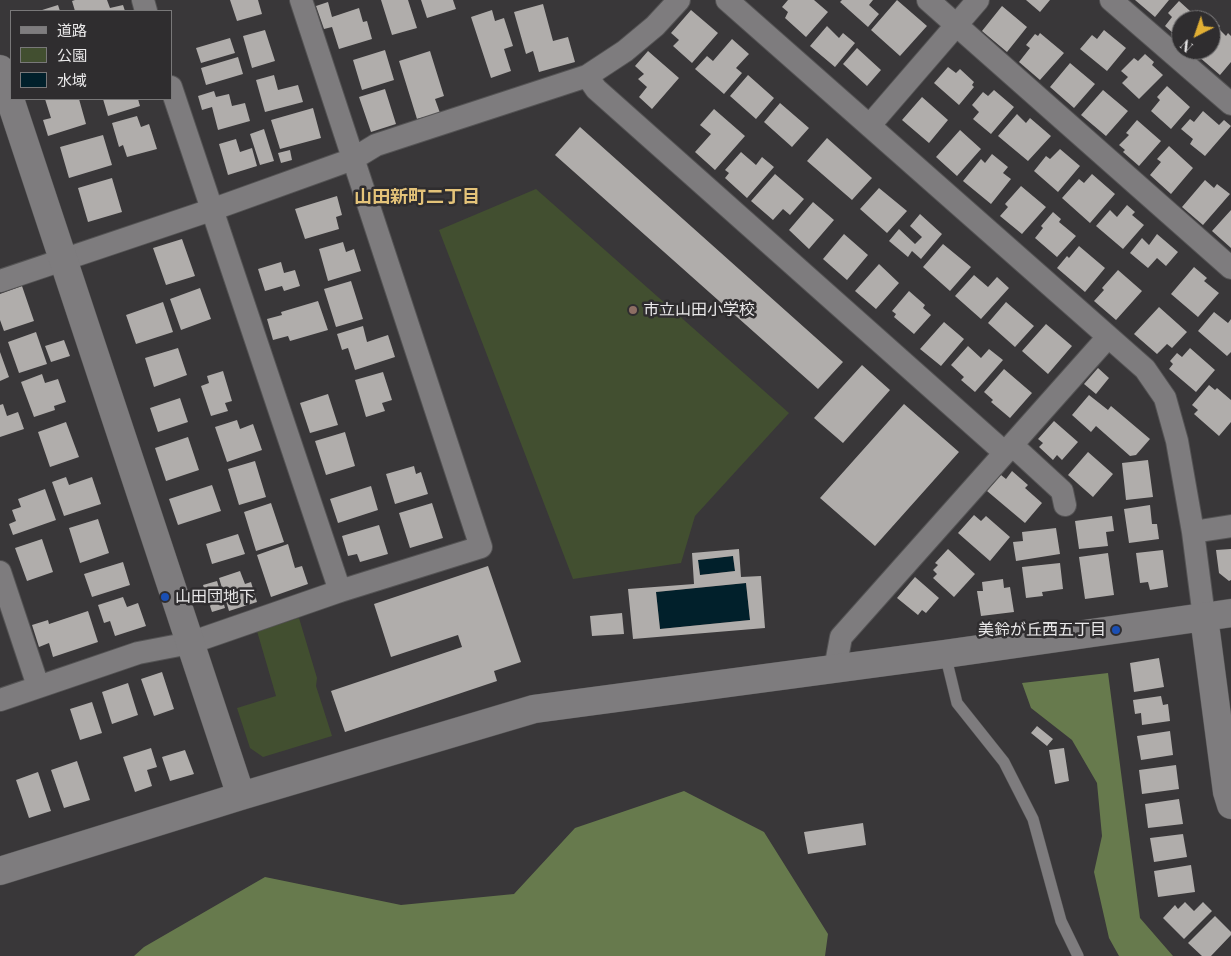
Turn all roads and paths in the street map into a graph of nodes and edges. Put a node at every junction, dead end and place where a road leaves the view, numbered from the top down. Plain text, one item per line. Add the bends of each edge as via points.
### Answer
1 (301, 0) edge
2 (679, 0) edge
3 (727, 0) edge
4 (928, 0) edge
5 (978, 0) edge
6 (1111, 0) edge
7 (956, 25) junction
8 (0, 69) edge
9 (587, 76) junction
10 (172, 90) edge
11 (10, 99) edge
12 (10, 100) edge
13 (1231, 104) edge
14 (870, 125) junction
15 (354, 159) junction
16 (211, 210) junction
17 (63, 260) junction
18 (1231, 268) edge
19 (0, 281) edge
20 (1108, 337) junction
21 (1009, 449) junction
22 (1065, 505) dead end
23 (1231, 526) edge
24 (1193, 532) junction
25 (0, 572) edge
26 (340, 591) junction
27 (1231, 613) edge
28 (1204, 617) junction
29 (190, 643) junction
30 (945, 654) junction
31 (835, 669) junction
32 (38, 686) junction
33 (0, 700) edge
34 (241, 796) junction
35 (1231, 804) edge
36 (0, 871) edge
37 (1078, 956) edge

1 - 15 street
2 - 9 street via 625,51
3 - 14 street
4 - 7 street
5 - 7 street
6 - 13 street
7 - 14 street
7 - 18 street
8 - 11 street
9 - 15 street via 376,145
9 - 21 street via 596,89
10 - 16 street
12 - 17 street
14 - 20 street
15 - 16 street
15 - 26 street via 481,547
16 - 17 street
16 - 26 street
17 - 19 street
17 - 29 street
20 - 21 street
20 - 24 street via 1144,370 1164,398 1177,441
21 - 22 street via 1062,491
21 - 31 street via 841,636
23 - 24 street
24 - 28 street
25 - 32 street
26 - 29 street
27 - 28 street
28 - 30 street
28 - 35 street
29 - 32 street via 138,653
29 - 34 street
30 - 31 street
30 - 37 lane via 957,703 1004,762 1033,819 1061,921
31 - 34 street via 534,709
32 - 33 street
34 - 36 street

